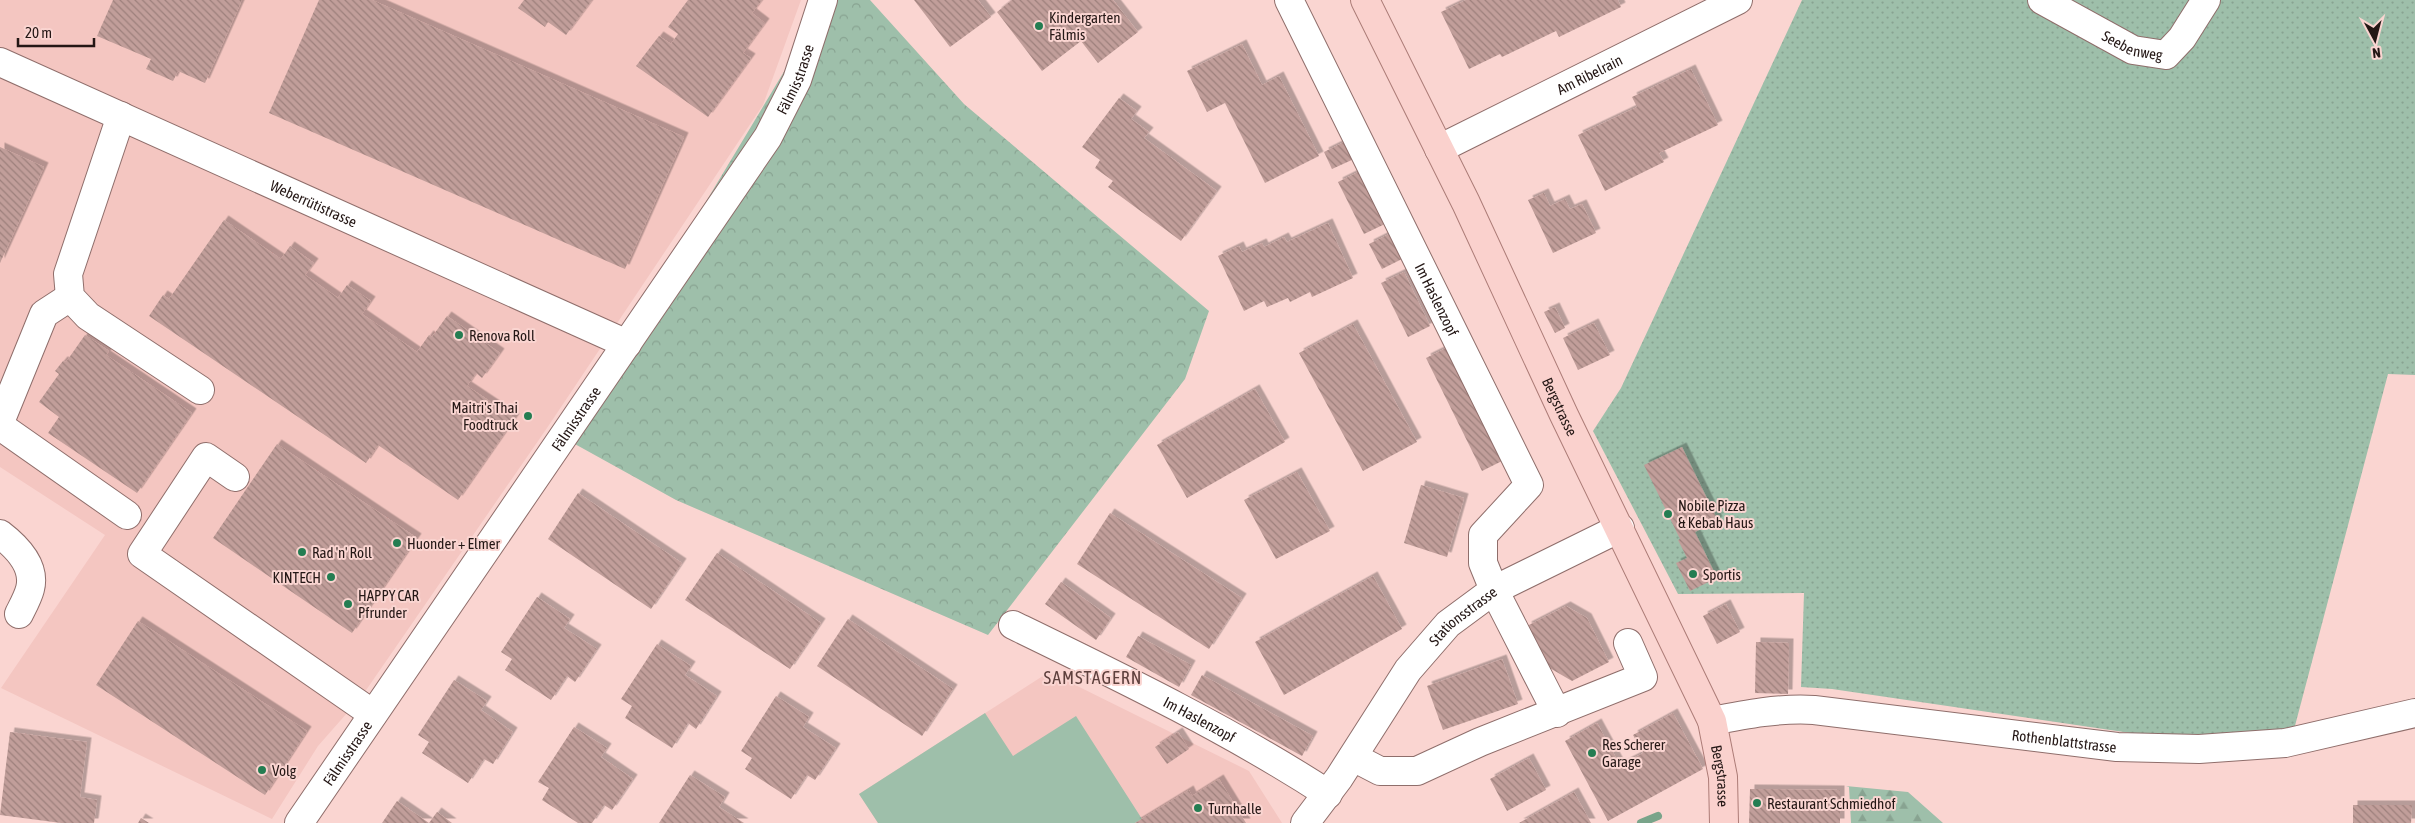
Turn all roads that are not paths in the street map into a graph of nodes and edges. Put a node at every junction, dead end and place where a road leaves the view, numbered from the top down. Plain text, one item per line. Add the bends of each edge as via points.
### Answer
1 (823, 0) edge
2 (1289, 0) edge
3 (1365, 0) edge
4 (1738, 0) edge
5 (2042, 0) edge
6 (2206, 0) edge
7 (0, 62) edge
8 (121, 116) junction
9 (1439, 149) junction
10 (70, 297) junction
11 (627, 344) junction
12 (200, 390) dead end
13 (0, 424) edge
14 (235, 477) dead end
15 (127, 515) dead end
16 (1620, 528) junction
17 (0, 534) edge
18 (1494, 590) junction
19 (19, 614) dead end
20 (1013, 625) dead end
21 (1628, 643) dead end
22 (1557, 712) junction
23 (2415, 713) edge
24 (373, 714) junction
25 (1712, 722) junction
26 (1353, 757) junction
27 (1328, 794) junction
28 (299, 823) edge
29 (1305, 823) edge
30 (1724, 823) edge

1 - 11 street, Fälmisstrasse via 797,80 781,115
2 - 18 street, Im Haslenzopf via 1529,485 1483,535 1483,563
3 - 9 main road, Bergstrasse
4 - 9 street, Am Ribelrain
5 - 6 street, Seebenweg via 2133,50 2166,55 2182,38
7 - 8 street, Weberrütistrasse
8 - 10 street via 68,274
8 - 11 street, Weberrütistrasse
9 - 16 main road, Bergstrasse
10 - 12 street via 88,316
10 - 13 street via 44,314
11 - 24 street, Fälmisstrasse
13 - 15 street
14 - 24 street via 206,457 142,554
16 - 18 street, Stationsstrasse
16 - 25 main road, Bergstrasse
17 - 19 street via 14,544 29,565 31,588
18 - 22 street
18 - 26 street, Stationsstrasse via 1448,624 1408,670
20 - 27 street, Im Haslenzopf via 1240,741
21 - 22 street via 1643,677
22 - 26 street via 1417,771 1380,771
23 - 25 street, Rothenblattstrasse via 2285,743 2199,749 2117,747 1814,710 1758,712
24 - 28 street, Fälmisstrasse
25 - 30 main road, Bergstrasse via 1723,777
26 - 27 street, Stationsstrasse
27 - 29 street, Stationsstrasse

